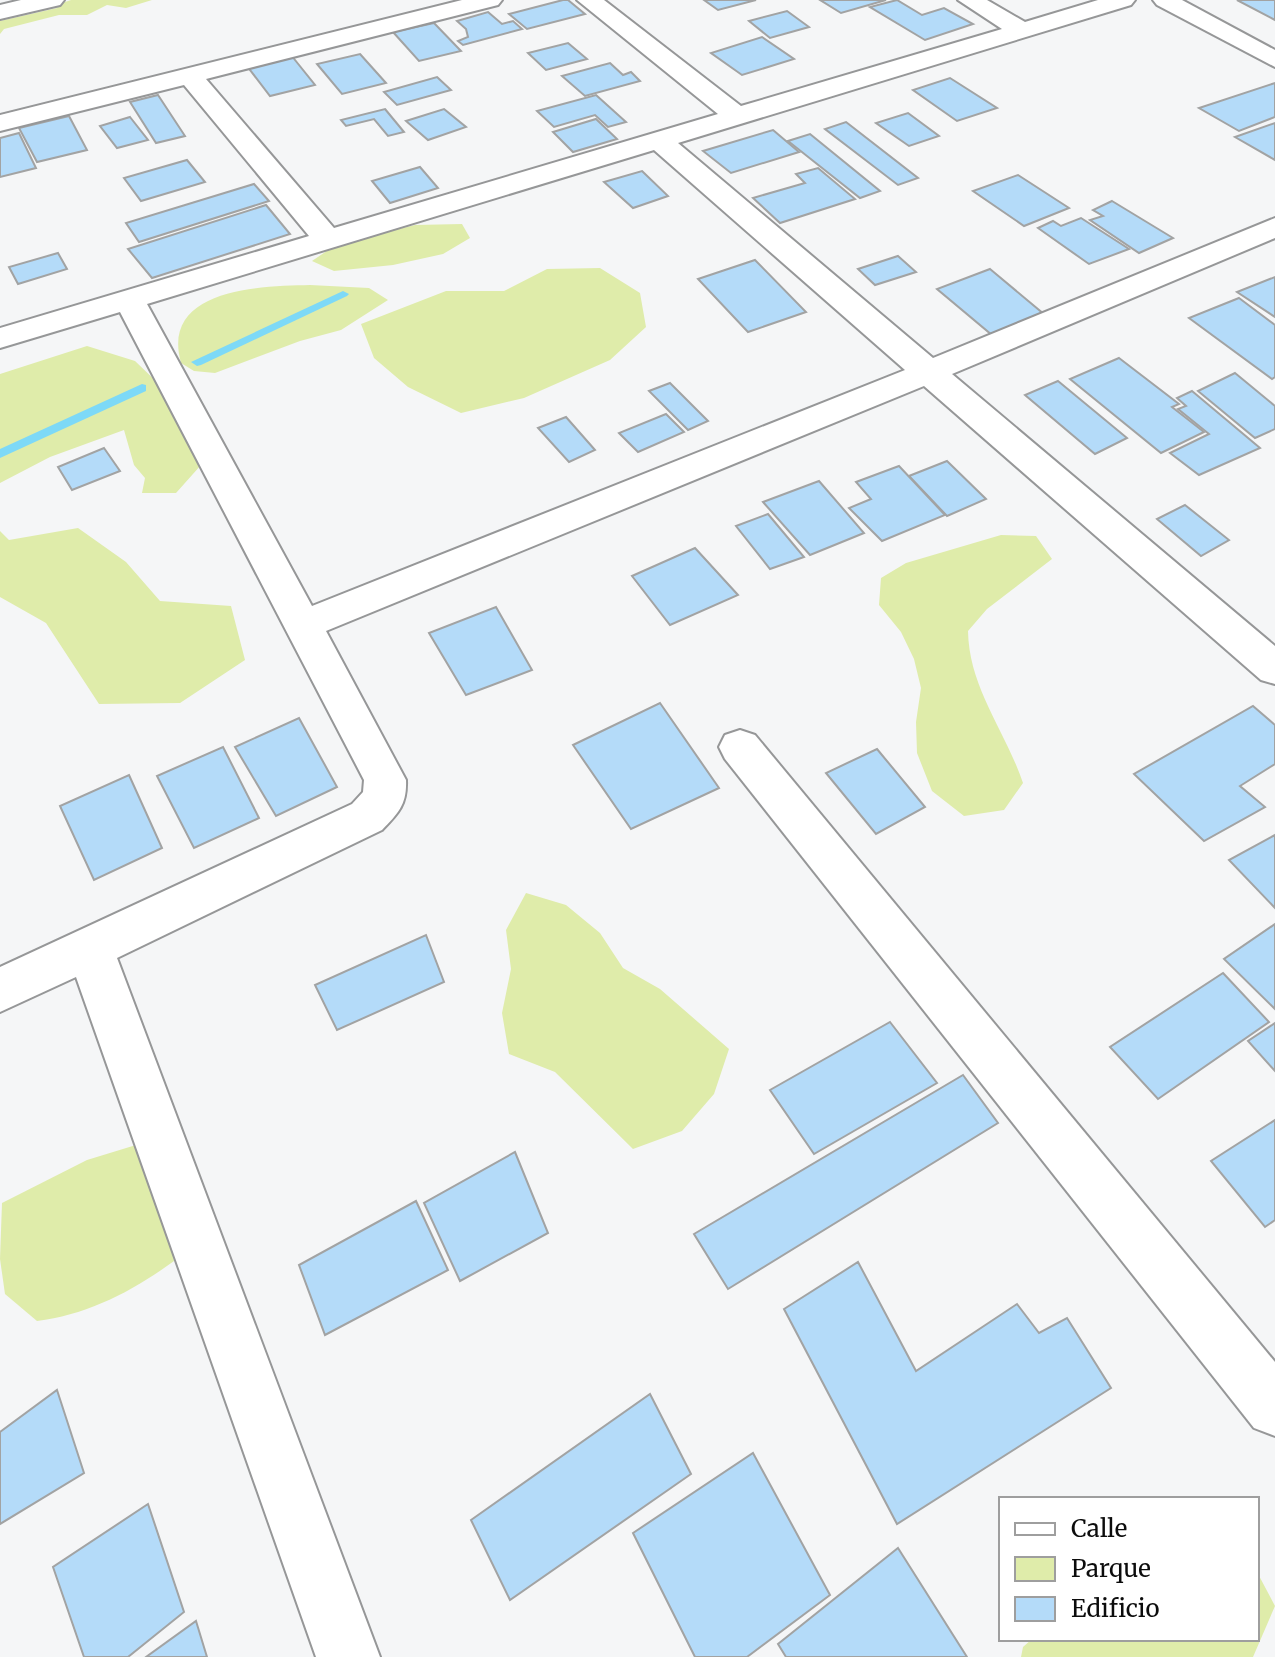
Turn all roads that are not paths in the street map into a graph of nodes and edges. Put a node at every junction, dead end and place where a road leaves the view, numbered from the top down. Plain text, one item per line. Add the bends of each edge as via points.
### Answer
1 (52, 0) edge
2 (490, 0) edge
3 (589, 0) edge
4 (970, 0) edge
5 (1123, 0) edge
6 (1165, 0) edge
7 (0, 12) edge
8 (1022, 30) junction
9 (1275, 60) edge
10 (189, 75) junction
11 (736, 115) junction
12 (0, 123) edge
13 (657, 139) junction
14 (1275, 227) edge
15 (328, 240) junction
16 (129, 300) junction
17 (0, 338) edge
18 (927, 373) junction
19 (305, 624) junction
20 (1275, 669) edge
21 (740, 747) dead end
22 (90, 949) junction
23 (0, 990) edge
24 (1275, 1407) edge
25 (348, 1657) edge

1 - 7 street
2 - 10 street
3 - 11 street
4 - 8 street
5 - 8 street
6 - 9 street
8 - 11 street
10 - 12 street
10 - 15 street
11 - 13 street
13 - 15 street
13 - 18 street
14 - 18 street
15 - 16 street
16 - 17 street
16 - 19 street
18 - 19 street
18 - 20 street
19 - 22 street via 385,780 385,799 367,817
21 - 24 street
22 - 23 street
22 - 25 street

